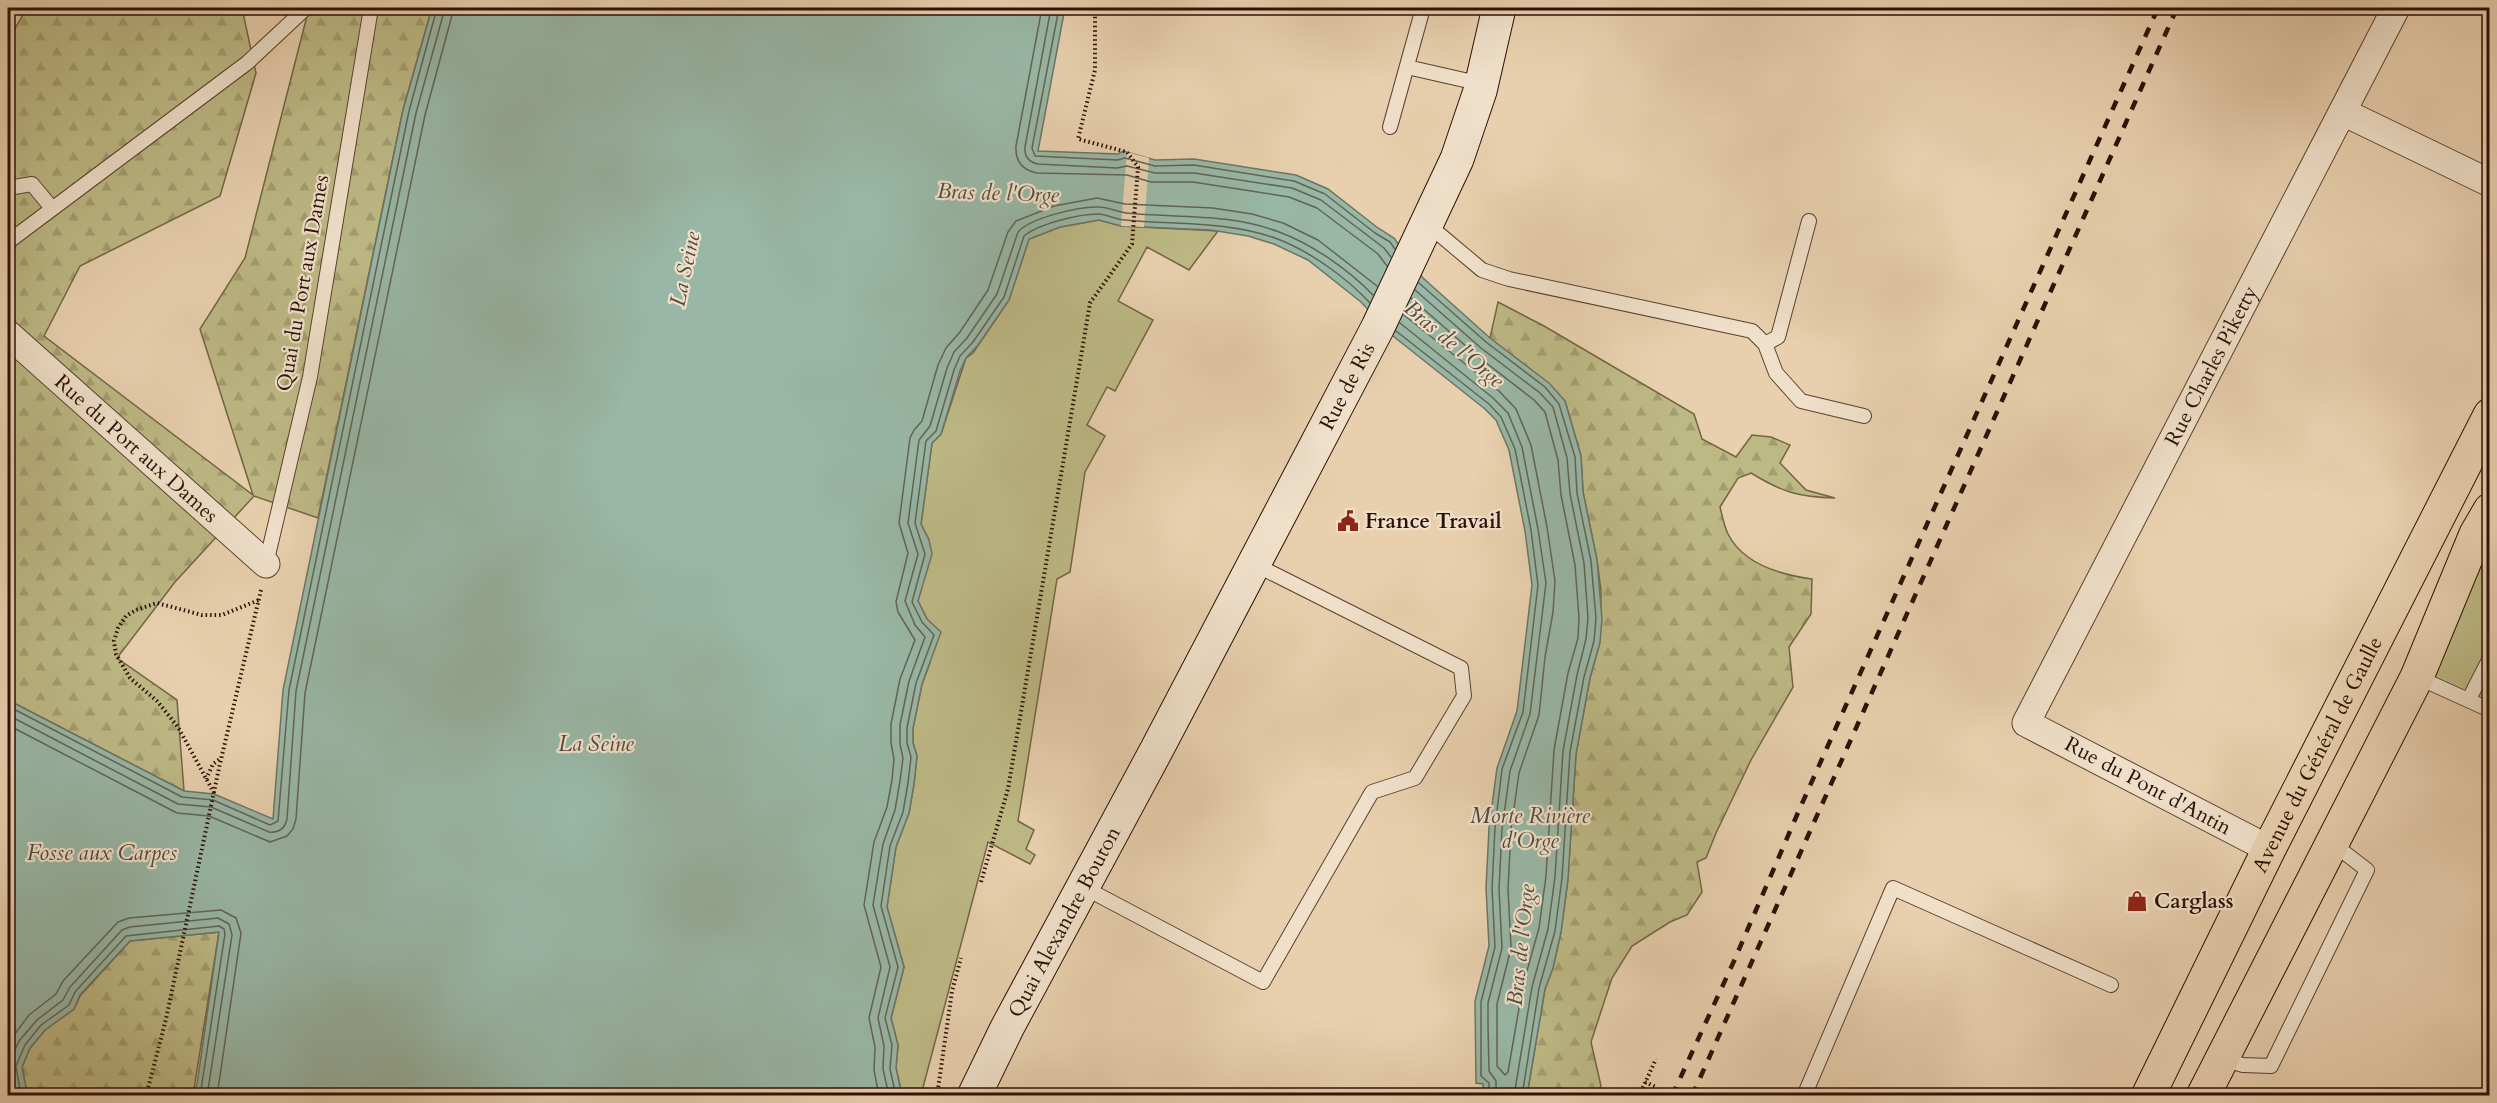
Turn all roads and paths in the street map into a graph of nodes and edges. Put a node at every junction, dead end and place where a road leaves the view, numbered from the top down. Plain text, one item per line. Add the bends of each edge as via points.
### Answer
1 (306, 8) edge
2 (371, 8) edge
3 (1095, 8) edge
4 (1423, 8) edge
5 (1499, 8) edge
6 (2396, 8) edge
7 (1407, 67) junction
8 (1482, 84) junction
9 (2343, 112) junction
10 (1390, 127) dead end
11 (2490, 183) edge
12 (8, 188) edge
13 (51, 207) junction
14 (1809, 221) dead end
15 (1422, 231) junction
16 (8, 242) edge
17 (8, 334) edge
18 (1765, 344) junction
19 (1864, 416) dead end
20 (2490, 416) edge
21 (2490, 510) edge
22 (266, 564) joint
23 (1254, 564) junction
24 (2490, 658) edge
25 (2417, 677) junction
26 (2469, 699) junction
27 (2490, 710) edge
28 (2026, 723) joint
29 (1157, 749) joint
30 (221, 758) junction
31 (206, 780) junction
32 (214, 794) junction
33 (2332, 843) junction
34 (2269, 849) junction
35 (981, 882) dead end
36 (1083, 887) junction
37 (961, 958) dead end
38 (2111, 985) dead end
39 (1656, 1059) dead end
40 (2221, 1059) junction
41 (1645, 1082) junction
42 (1656, 1087) dead end
43 (146, 1095) edge
44 (937, 1095) edge
45 (974, 1095) edge
46 (1639, 1095) edge
47 (1804, 1095) edge
48 (2148, 1095) edge
49 (2203, 1095) edge

1 - 13 lane via 247,63
2 - 22 lane, Quai du Port aux Dames via 310,377
3 - 35 path via 1095,70 1078,139 1127,152 1138,166 1132,244 1090,303 1008,789
4 - 7 lane
5 - 8 main road, Rue de Ris
6 - 9 street, Rue Charles Piketty
7 - 8 lane
7 - 10 lane
8 - 15 main road, Rue de Ris via 1457,159
9 - 11 street
9 - 28 street, Rue Charles Piketty
12 - 13 lane via 32,184
13 - 16 lane
14 - 18 lane via 1778,337
15 - 18 lane via 1482,270 1509,279 1752,331
15 - 23 main road, Rue de Ris via 1378,327
17 - 22 street, Rue du Port aux Dames
18 - 19 lane via 1776,373 1802,401
20 - 34 main road, Avenue du Général de Gaulle
21 - 25 main road via 2476,534
23 - 29 main road, Rue de Ris
23 - 36 lane via 1461,668 1464,696 1415,778 1372,792 1263,982
24 - 26 lane
25 - 26 lane
25 - 33 main road
26 - 27 lane
28 - 34 street, Rue du Pont d'Antin
29 - 36 main road, Quai Alexandre Bouton
30 - 31 path via 213,764
30 - 31 path via 260,600 222,615 202,615 157,603 126,616 114,640 116,654 130,678 157,701 178,727
30 - 32 path
31 - 32 path
32 - 43 path
33 - 40 main road
33 - 40 lane via 2367,870 2271,1066
34 - 48 main road, Avenue du Général de Gaulle
36 - 45 main road, Quai Alexandre Bouton
37 - 44 path via 951,991
38 - 47 lane via 1893,888
39 - 41 path
40 - 49 main road
41 - 42 path
41 - 46 path

